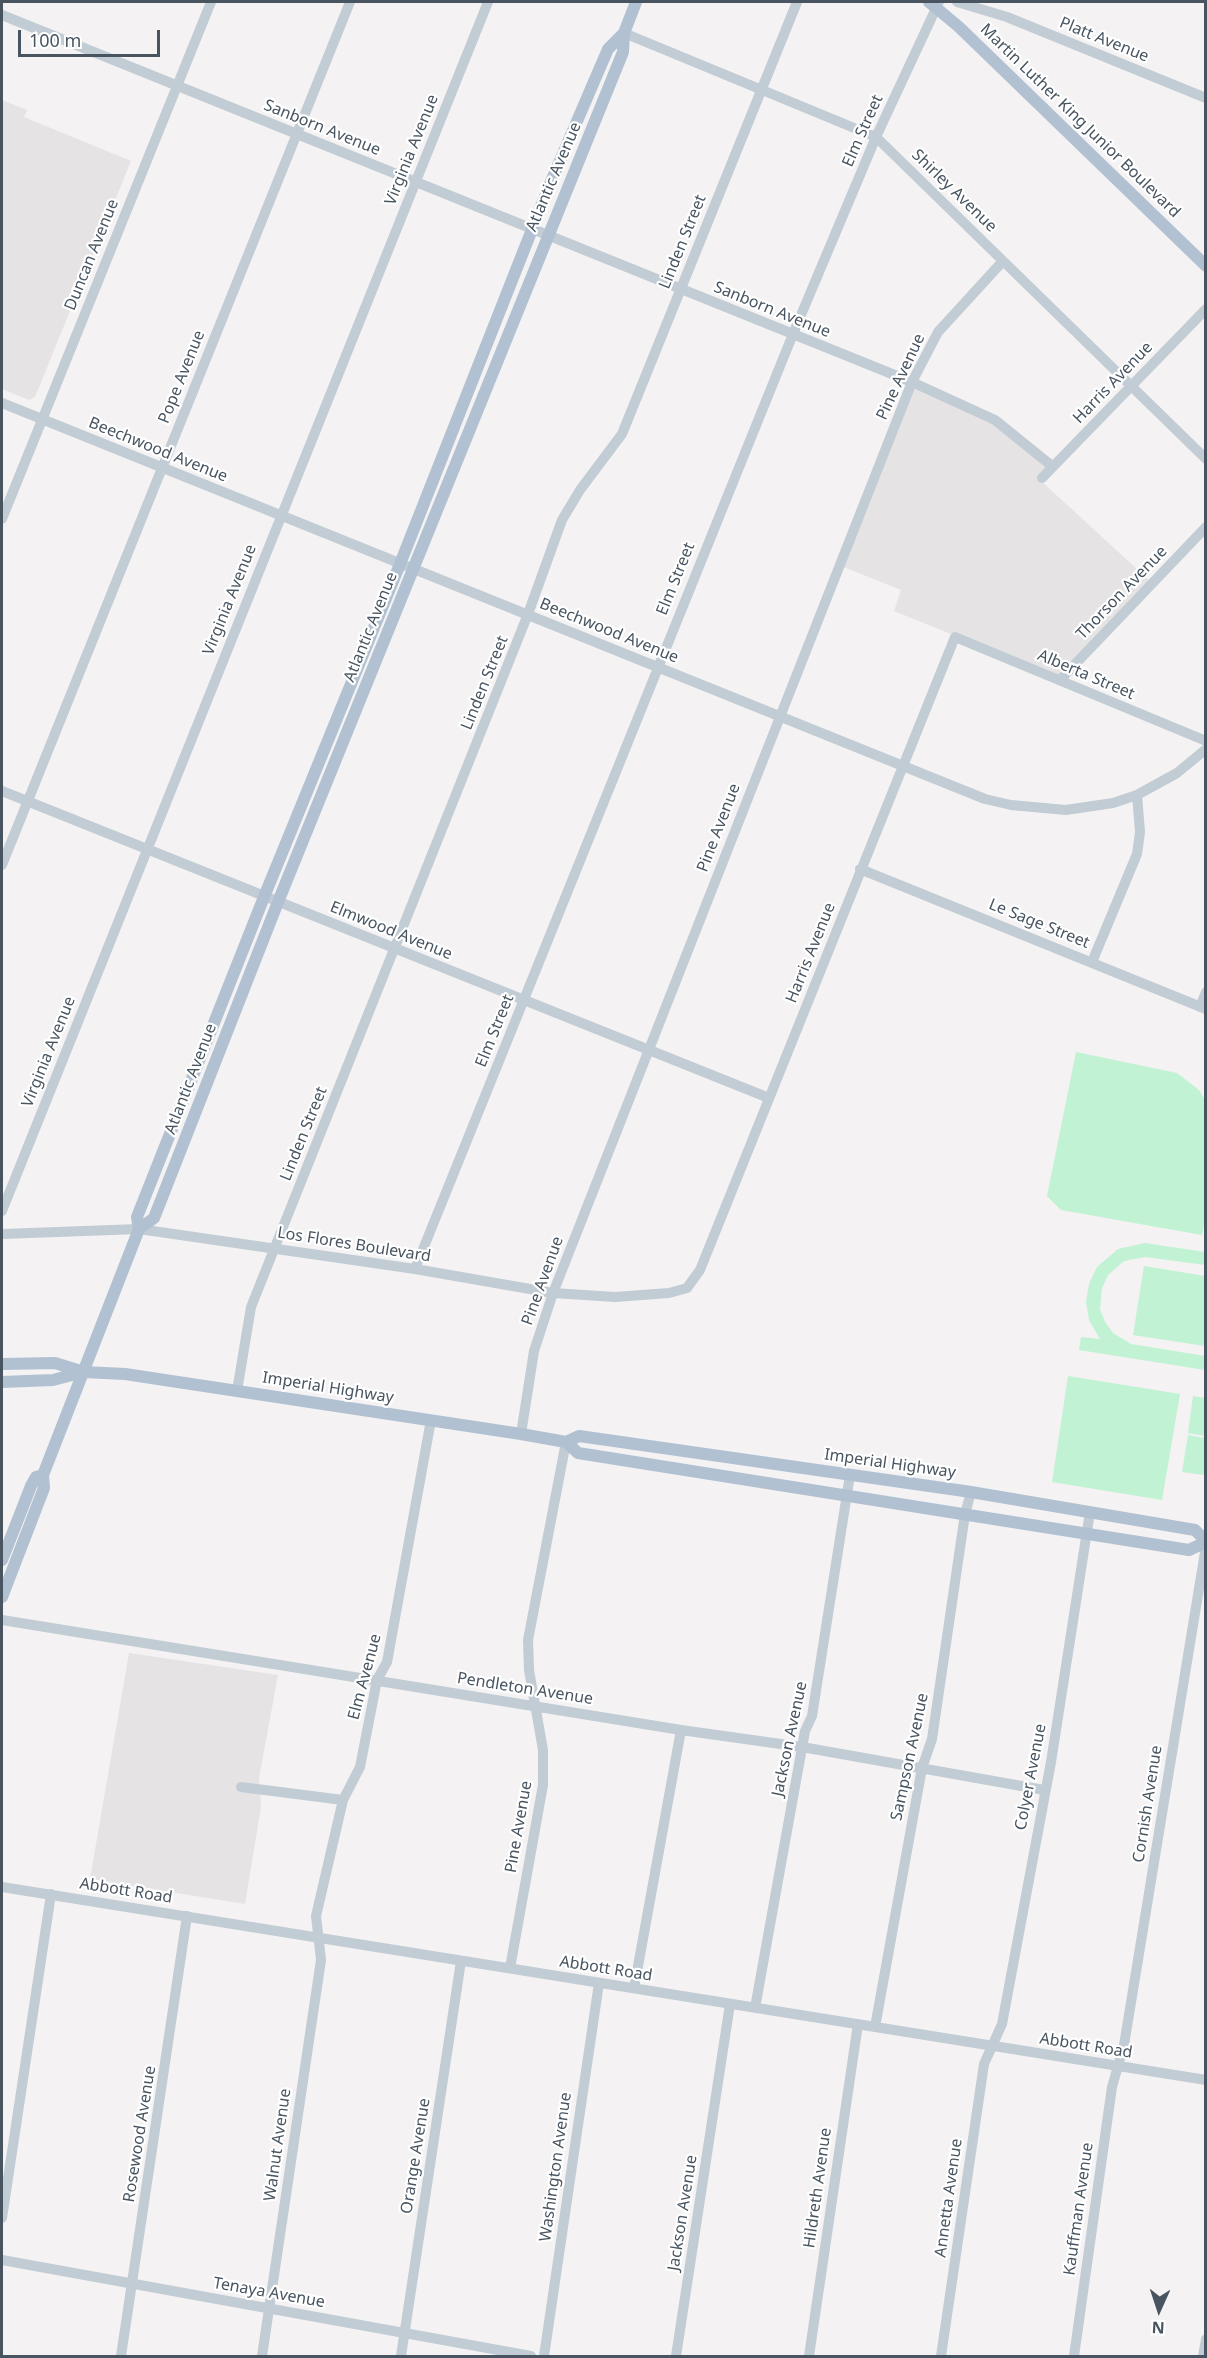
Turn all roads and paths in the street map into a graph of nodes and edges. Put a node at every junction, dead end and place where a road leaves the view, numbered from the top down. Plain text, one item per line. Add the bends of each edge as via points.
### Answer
1 (211, 2) edge
2 (350, 2) edge
3 (488, 2) edge
4 (636, 2) edge
5 (797, 2) edge
6 (957, 2) edge
7 (938, 3) edge
8 (2, 15) edge
9 (624, 33) junction
10 (177, 86) junction
11 (761, 87) junction
12 (1206, 98) edge
13 (295, 133) junction
14 (876, 137) junction
15 (415, 182) junction
16 (534, 230) junction
17 (547, 236) junction
18 (1003, 261) junction
19 (1206, 266) edge
20 (681, 289) junction
21 (1206, 309) edge
22 (793, 334) junction
23 (912, 382) junction
24 (1131, 386) junction
25 (2, 403) edge
26 (42, 419) junction
27 (1206, 459) edge
28 (1052, 466) junction
29 (162, 468) junction
30 (1042, 478) dead end
31 (280, 516) junction
32 (2, 519) edge
33 (1206, 527) edge
34 (400, 564) junction
35 (413, 569) junction
36 (528, 614) junction
37 (955, 637) joint
38 (657, 666) junction
39 (1060, 680) junction
40 (779, 716) junction
41 (1206, 741) edge
42 (1206, 749) edge
43 (902, 766) junction
44 (2, 791) edge
45 (1137, 795) junction
46 (27, 801) junction
47 (146, 849) junction
48 (2, 865) edge
49 (860, 868) junction
50 (264, 897) junction
51 (278, 902) junction
52 (394, 950) junction
53 (1092, 962) junction
54 (1206, 992) edge
55 (524, 1001) junction
56 (1203, 1008) edge
57 (649, 1050) junction
58 (769, 1098) junction
59 (2, 1211) edge
60 (139, 1229) junction
61 (2, 1234) edge
62 (274, 1248) junction
63 (415, 1269) junction
64 (695, 1279) joint
65 (553, 1293) junction
66 (2, 1364) edge
67 (84, 1372) junction
68 (2, 1382) edge
69 (237, 1391) junction
70 (431, 1420) junction
71 (521, 1434) junction
72 (566, 1442) junction
73 (43, 1475) junction
74 (850, 1475) junction
75 (971, 1492) junction
76 (847, 1495) junction
77 (1090, 1512) junction
78 (965, 1514) junction
79 (1087, 1533) junction
80 (1206, 1543) edge
81 (2, 1560) edge
82 (2, 1597) edge
83 (2, 1620) edge
84 (376, 1680) junction
85 (536, 1706) junction
86 (681, 1730) junction
87 (802, 1747) junction
88 (922, 1768) junction
89 (240, 1787) dead end
90 (1044, 1790) junction
91 (343, 1800) junction
92 (2, 1887) edge
93 (51, 1894) junction
94 (187, 1916) junction
95 (319, 1938) junction
96 (461, 1960) junction
97 (510, 1968) junction
98 (599, 1983) junction
99 (634, 1988) junction
100 (730, 2004) junction
101 (755, 2008) junction
102 (858, 2024) junction
103 (875, 2027) junction
104 (993, 2046) junction
105 (1118, 2066) junction
106 (1206, 2080) edge
107 (2, 2218) edge
108 (2, 2260) edge
109 (132, 2284) junction
110 (270, 2307) junction
111 (404, 2334) junction
112 (1206, 2339) edge
113 (121, 2356) edge
114 (262, 2356) edge
115 (401, 2356) edge
116 (531, 2356) edge
117 (544, 2356) edge
118 (676, 2356) edge
119 (809, 2356) edge
120 (941, 2356) edge
121 (1074, 2356) edge
122 (1203, 2356) edge

1 - 10 street, Duncan Avenue
2 - 13 street, Pope Avenue
3 - 15 street, Virginia Avenue
4 - 9 main road, Atlantic Avenue
5 - 11 street, Linden Street
6 - 12 street, Platt Avenue via 1007,17
7 - 14 street, Elm Street
7 - 19 main road, Martin Luther King Junior Boulevard
8 - 10 street, Sanborn Avenue
9 - 11 street, Shirley Avenue
9 - 16 main road, Atlantic Avenue via 608,49
9 - 17 main road, Atlantic Avenue via 623,52
10 - 13 street, Sanborn Avenue
10 - 26 street, Duncan Avenue
11 - 14 street, Shirley Avenue
11 - 20 street, Linden Street
13 - 15 street, Sanborn Avenue
13 - 29 street, Pope Avenue
14 - 18 street, Shirley Avenue
14 - 22 street, Elm Street
15 - 16 street, Sanborn Avenue
15 - 31 street, Virginia Avenue
16 - 17 street, Sanborn Avenue
16 - 34 main road, Atlantic Avenue
17 - 20 street, Sanborn Avenue
17 - 35 main road, Atlantic Avenue
18 - 23 street, Pine Avenue via 938,332
18 - 24 street, Shirley Avenue
20 - 22 street, Sanborn Avenue
20 - 36 street, Linden Street via 622,434 562,520
21 - 24 street, Harris Avenue
22 - 23 street, Sanborn Avenue
22 - 38 street, Elm Street
23 - 28 street, Sanborn Avenue via 995,420
23 - 40 street, Pine Avenue
24 - 27 street, Shirley Avenue
24 - 28 street, Harris Avenue
25 - 26 street, Beechwood Avenue
26 - 29 street, Beechwood Avenue
26 - 32 street, Duncan Avenue
28 - 30 street, Harris Avenue
29 - 31 street, Beechwood Avenue
29 - 46 street, Pope Avenue
31 - 34 street, Beechwood Avenue
31 - 47 street, Virginia Avenue
33 - 39 street, Thorson Avenue
34 - 35 street, Beechwood Avenue
34 - 50 main road, Atlantic Avenue
35 - 36 street, Beechwood Avenue
35 - 51 main road, Atlantic Avenue
36 - 38 street, Beechwood Avenue
36 - 52 street, Linden Street
37 - 39 street, Alberta Street
37 - 43 street, Harris Avenue
38 - 40 street, Beechwood Avenue
38 - 55 street, Elm Street
39 - 41 street, Alberta Street
40 - 43 street, Beechwood Avenue
40 - 57 street, Pine Avenue
42 - 45 street, Beechwood Avenue via 1177,773
43 - 45 street, Beechwood Avenue via 985,799 1029,808 1092,808
43 - 49 street, Harris Avenue
44 - 46 street, Elmwood Avenue
45 - 53 street via 1137,854
46 - 47 street, Elmwood Avenue
46 - 48 street, Pope Avenue
47 - 50 street, Elmwood Avenue
47 - 59 street, Virginia Avenue
49 - 53 street, Le Sage Street
49 - 58 street, Harris Avenue
50 - 51 street, Elmwood Avenue
50 - 60 main road, Atlantic Avenue via 137,1217
51 - 52 street, Elmwood Avenue
51 - 60 main road, Atlantic Avenue via 154,1218
52 - 55 street, Elmwood Avenue
52 - 62 street, Linden Street
53 - 56 street, Le Sage Street
54 - 56 street
55 - 57 street, Elmwood Avenue
55 - 63 street, Elm Street
57 - 58 street, Elmwood Avenue
57 - 65 street, Pine Avenue
58 - 64 street, Harris Avenue
60 - 61 street, Los Flores Boulevard
60 - 62 street, Los Flores Boulevard
60 - 67 main road, Atlantic Avenue
62 - 63 street, Los Flores Boulevard
62 - 69 street, Linden Street via 251,1307
63 - 65 street, Los Flores Boulevard
64 - 65 street, Los Flores Boulevard via 687,1288 669,1293 615,1297
65 - 71 street, Pine Avenue via 534,1351
66 - 67 main road, Imperial Highway via 56,1363
67 - 68 main road, Imperial Highway via 53,1380
67 - 69 main road, Imperial Highway via 125,1374
67 - 73 main road, Atlantic Avenue
69 - 70 main road, Imperial Highway
70 - 71 main road, Imperial Highway
70 - 84 street, Elm Avenue via 387,1662
71 - 72 main road, Imperial Highway
72 - 74 main road, Imperial Highway via 579,1436
72 - 76 main road, Imperial Highway via 578,1453
72 - 85 street, Pine Avenue via 528,1640
73 - 81 main road, Atlantic Avenue via 31,1485
73 - 82 main road, Atlantic Avenue via 44,1488
74 - 75 main road, Imperial Highway
74 - 76 street, Jackson Avenue
75 - 77 main road, Imperial Highway
75 - 78 street, Sampson Avenue
76 - 78 main road, Imperial Highway
76 - 87 street, Jackson Avenue via 813,1716
77 - 79 street, Colyer Avenue
77 - 80 main road, Imperial Highway via 1195,1530
78 - 79 main road, Imperial Highway
78 - 88 street, Sampson Avenue via 932,1739
79 - 80 main road, Imperial Highway via 1189,1550
79 - 90 street, Colyer Avenue
80 - 105 street, Cornish Avenue
83 - 84 street, Pendleton Avenue
84 - 85 street, Pendleton Avenue
84 - 91 street, Elm Avenue via 360,1767
85 - 86 street, Pendleton Avenue
85 - 97 street, Pine Avenue via 543,1750 543,1785
86 - 87 street, Pendleton Avenue
86 - 99 street
87 - 88 street, Pendleton Avenue
87 - 101 street, Jackson Avenue
88 - 90 street, Pendleton Avenue
88 - 103 street, Sampson Avenue
89 - 91 street
90 - 104 street, Colyer Avenue via 1002,2024
91 - 95 street, Elm Avenue via 316,1916
92 - 93 street, Abbott Road
93 - 94 street, Abbott Road
93 - 107 street
94 - 95 street, Abbott Road
94 - 109 street, Rosewood Avenue
95 - 96 street, Abbott Road
95 - 110 street, Walnut Avenue via 321,1960
96 - 97 street, Abbott Road
96 - 111 street, Orange Avenue
97 - 98 street, Abbott Road
98 - 99 street, Abbott Road
98 - 117 street, Washington Avenue
99 - 100 street, Abbott Road
100 - 101 street, Abbott Road
100 - 118 street, Jackson Avenue
101 - 102 street, Abbott Road
102 - 103 street, Abbott Road
102 - 119 street, Hildreth Avenue
103 - 104 street, Abbott Road
104 - 105 street, Abbott Road
104 - 120 street, Annetta Avenue via 984,2064
105 - 106 street, Abbott Road
105 - 121 street, Kauffman Avenue via 1102,2149
108 - 109 street, Tenaya Avenue
109 - 110 street, Tenaya Avenue
109 - 113 street, Rosewood Avenue
110 - 111 street, Tenaya Avenue
110 - 114 street, Walnut Avenue
111 - 115 street, Orange Avenue
111 - 116 street, Tenaya Avenue
112 - 122 street

